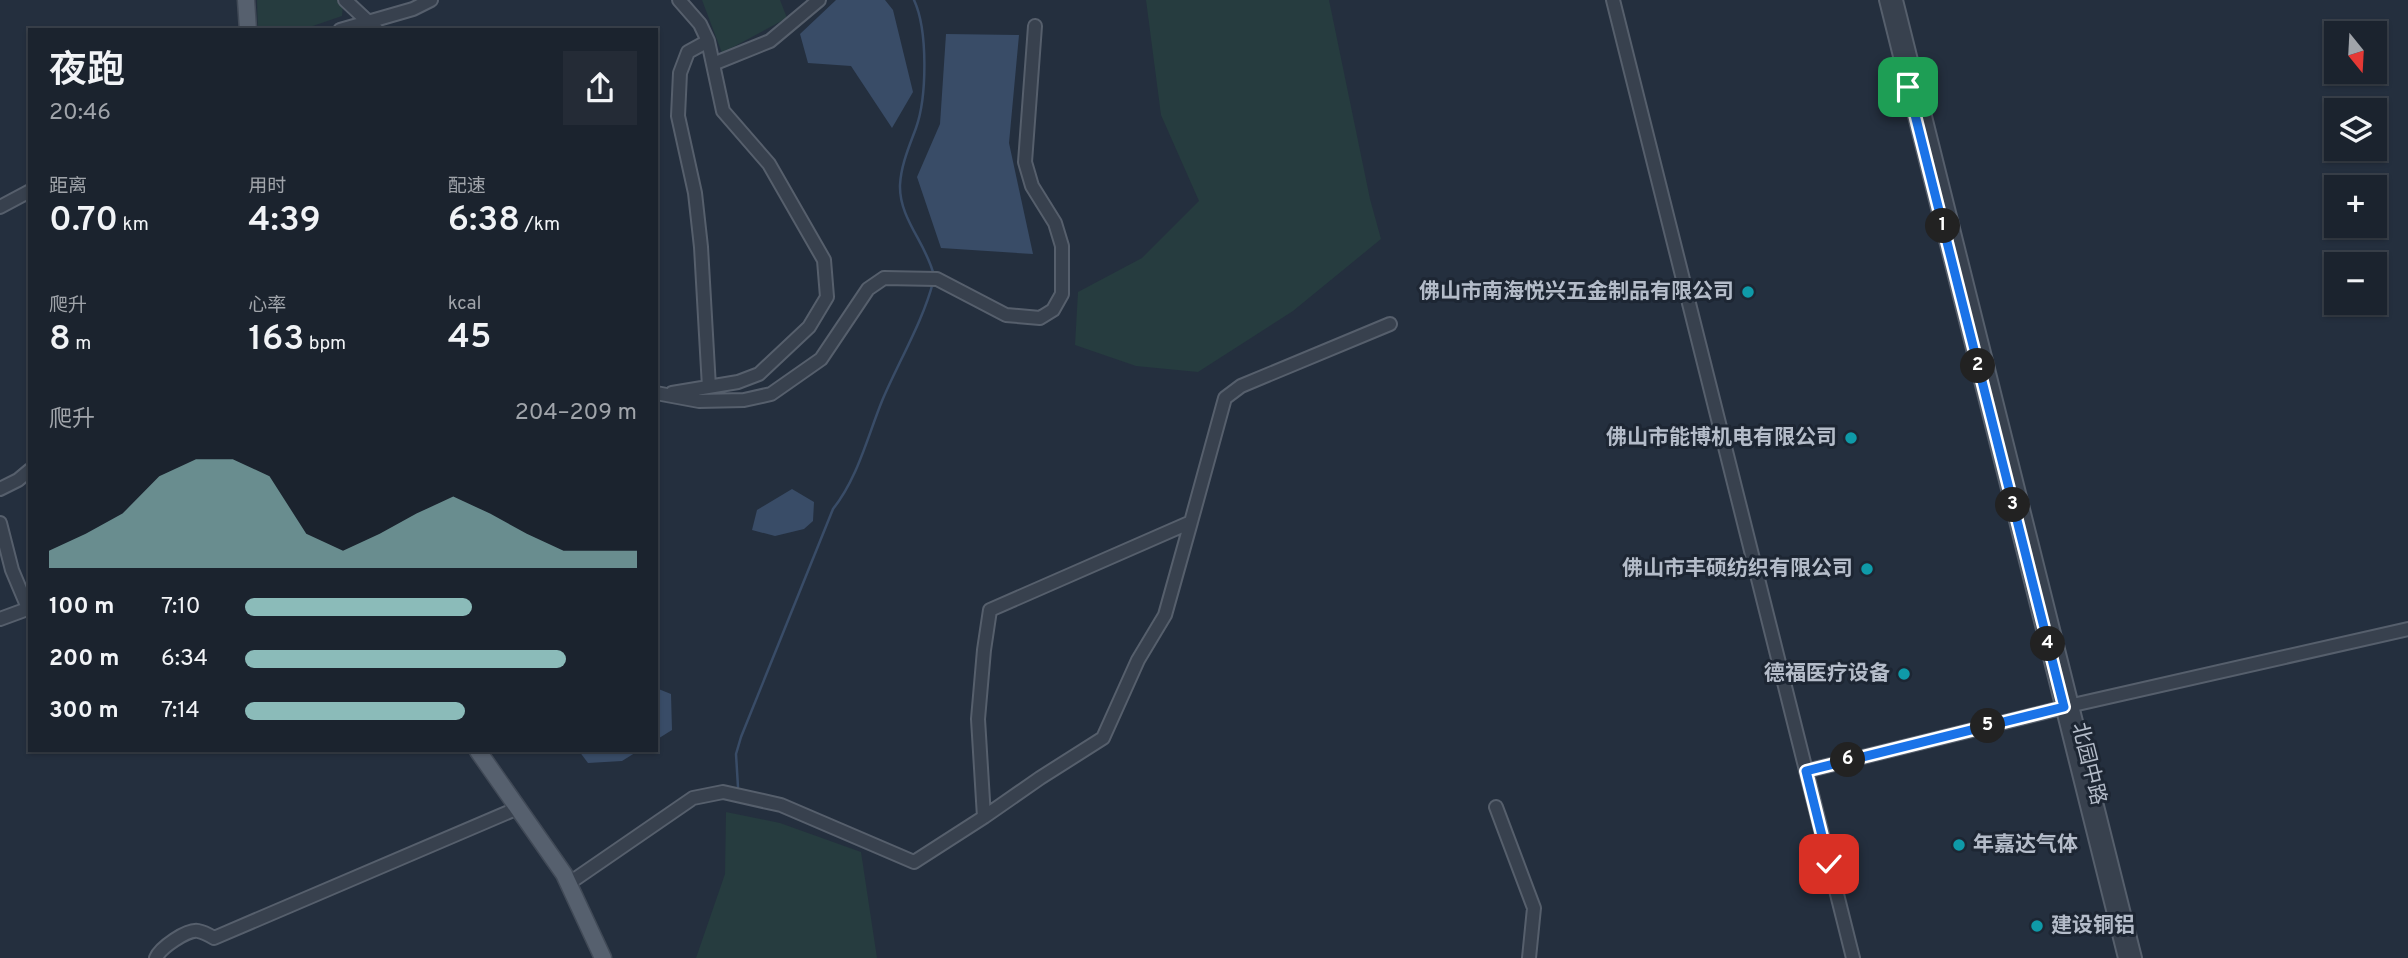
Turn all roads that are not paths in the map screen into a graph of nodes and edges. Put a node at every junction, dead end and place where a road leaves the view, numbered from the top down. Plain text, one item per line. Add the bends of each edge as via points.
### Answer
1 (246, 0) edge
2 (345, 0) edge
3 (431, 0) edge
4 (679, 0) edge
5 (818, 0) edge
6 (1613, 0) edge
7 (1886, 0) edge
8 (1896, 0) edge
9 (373, 26) edge
10 (1035, 26) dead end
11 (248, 28) edge
12 (708, 41) junction
13 (713, 64) junction
14 (28, 192) edge
15 (0, 207) edge
16 (1390, 324) dead end
17 (709, 387) junction
18 (659, 394) edge
19 (28, 472) edge
20 (0, 489) edge
21 (1191, 522) junction
22 (0, 523) edge
23 (28, 606) edge
24 (28, 608) edge
25 (0, 619) edge
26 (2408, 629) edge
27 (2068, 706) junction
28 (479, 752) edge
29 (1806, 771) junction
30 (1496, 807) dead end
31 (518, 808) junction
32 (984, 817) junction
33 (568, 884) junction
34 (156, 958) edge
35 (603, 958) edge
36 (1529, 958) edge
37 (1853, 958) edge
38 (2125, 958) edge
39 (2135, 958) edge

1 - 11 main road
2 - 9 street
3 - 9 street
4 - 12 street via 701,24
5 - 13 street via 770,41
6 - 29 street
7 - 27 street, 北园中路
8 - 27 street, 北园中路
10 - 18 street via 1025,162 1062,246 1062,294 1053,310 1040,318 1006,315 933,279 884,278 868,289 821,359 771,394 699,401
12 - 13 street
12 - 17 street via 688,51 680,73 678,116 695,193
13 - 17 street via 723,111 769,164 824,260 827,297 809,327 759,374
14 - 15 street
16 - 21 street via 1241,386 1225,398
17 - 18 street
19 - 20 street
21 - 32 street via 1165,615 1138,660 1103,737
21 - 32 street via 990,610 978,719
22 - 23 street via 12,570
24 - 25 street
26 - 27 street
27 - 29 street
27 - 38 street, 北园中路
27 - 39 street, 北园中路
28 - 31 main road
29 - 37 street
30 - 36 street via 1534,908
31 - 33 main road
31 - 34 street via 214,938 191,931 159,951
32 - 33 street via 914,862 781,805 723,792 692,797
33 - 35 main road

